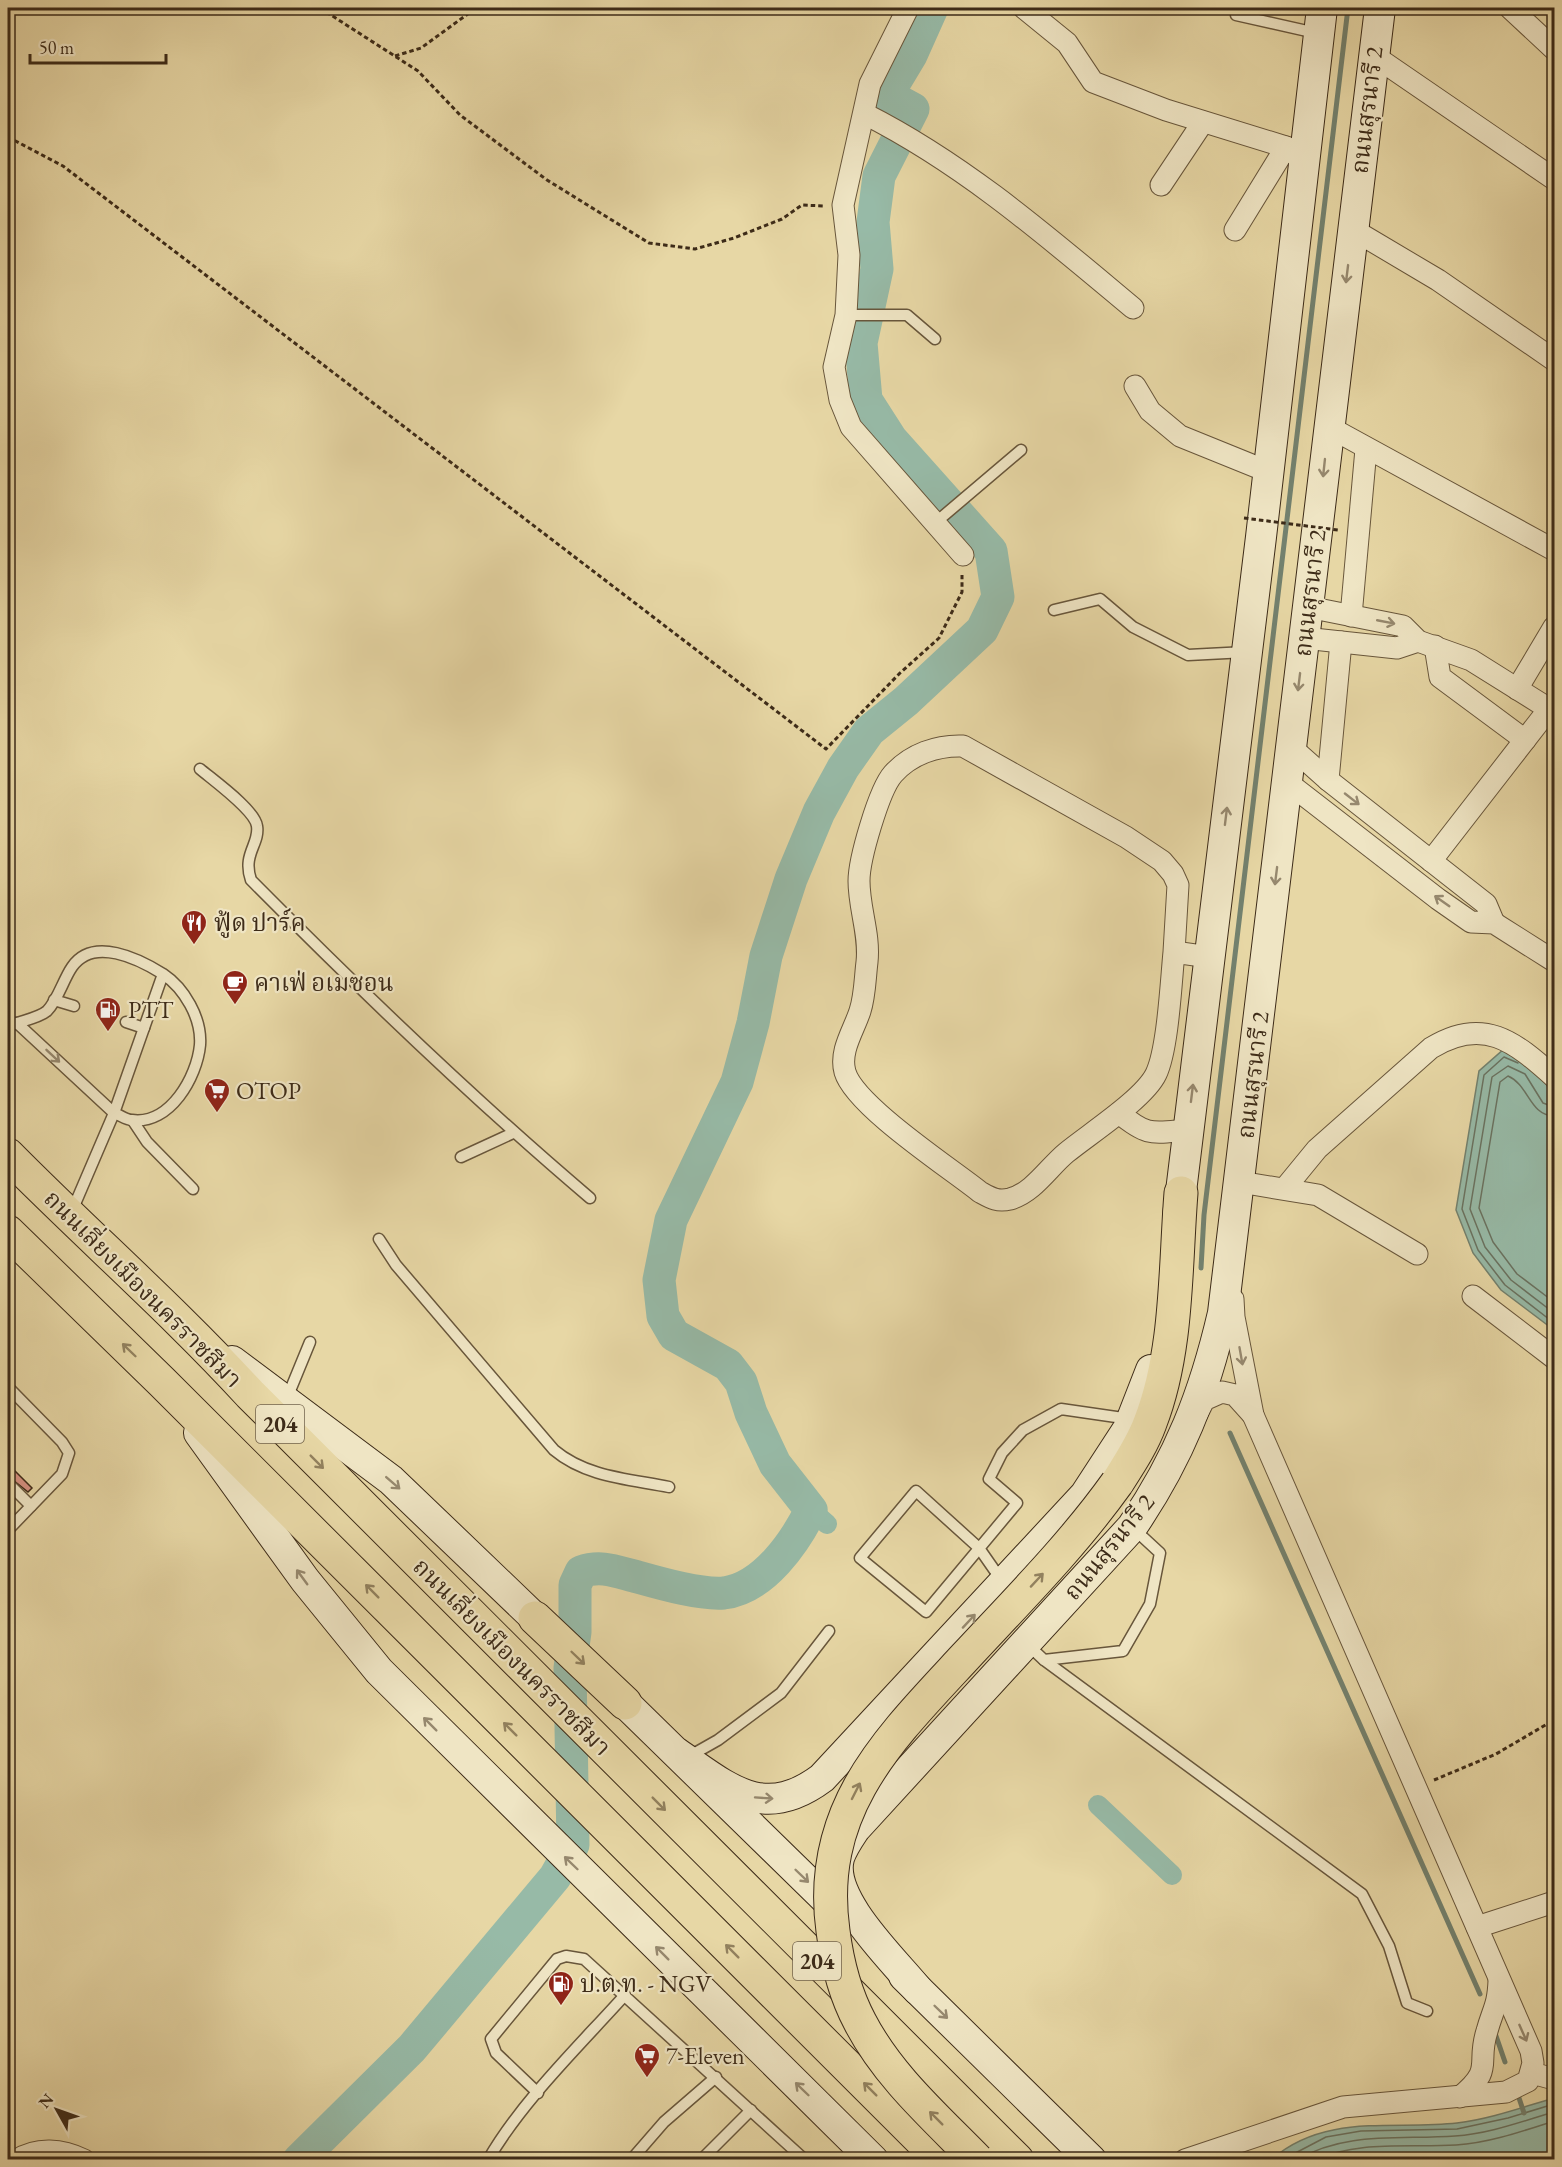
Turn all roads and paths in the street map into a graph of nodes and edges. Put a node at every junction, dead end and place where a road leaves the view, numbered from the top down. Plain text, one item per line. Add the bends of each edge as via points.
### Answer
1 (320, 8) edge
2 (476, 8) edge
3 (908, 8) edge
4 (1024, 8) edge
5 (1380, 8) edge
6 (1510, 8) edge
7 (1236, 15) dead end
8 (1320, 21) edge
9 (1554, 49) edge
10 (1373, 55) junction
11 (395, 57) junction
12 (865, 114) junction
13 (1203, 122) junction
14 (8, 137) edge
15 (1296, 155) junction
16 (1549, 168) edge
17 (1161, 185) dead end
18 (843, 205) junction
19 (1352, 229) junction
20 (1235, 230) dead end
21 (1133, 308) dead end
22 (846, 315) junction
23 (935, 339) dead end
24 (1554, 360) edge
25 (1135, 386) dead end
26 (1329, 427) junction
27 (1366, 449) junction
28 (1022, 450) dead end
29 (1269, 472) junction
30 (1244, 518) dead end
31 (940, 519) junction
32 (1338, 530) dead end
33 (1554, 550) edge
34 (963, 555) joint
35 (1308, 607) junction
36 (1054, 610) dead end
37 (1350, 616) junction
38 (1554, 627) edge
39 (1304, 638) junction
40 (1341, 642) junction
41 (1426, 644) junction
42 (1247, 652) junction
43 (1517, 689) junction
44 (1552, 710) edge
45 (1525, 740) junction
46 (1291, 747) junction
47 (200, 769) dead end
48 (1328, 780) junction
49 (1287, 782) junction
50 (1431, 861) junction
51 (1494, 923) junction
52 (1174, 951) junction
53 (1209, 957) junction
54 (1554, 961) edge
55 (163, 974) junction
56 (54, 1000) junction
57 (74, 1006) dead end
58 (126, 1022) dead end
59 (12, 1025) edge
60 (144, 1028) junction
61 (1554, 1077) edge
62 (114, 1113) junction
63 (1119, 1113) junction
64 (133, 1120) junction
65 (1188, 1130) junction
66 (513, 1133) junction
67 (8, 1155) edge
68 (461, 1157) dead end
69 (1240, 1182) junction
70 (1285, 1188) junction
71 (193, 1189) dead end
72 (1181, 1193) junction
73 (590, 1198) dead end
74 (69, 1217) junction
75 (379, 1239) dead end
76 (15, 1244) edge
77 (1417, 1254) dead end
78 (1231, 1256) junction
79 (1473, 1296) dead end
80 (195, 1335) junction
81 (310, 1342) dead end
82 (1554, 1358) edge
83 (162, 1382) junction
84 (8, 1387) edge
85 (285, 1401) junction
86 (1253, 1415) junction
87 (1132, 1419) junction
88 (1184, 1438) junction
89 (8, 1483) edge
90 (669, 1487) dead end
91 (31, 1506) junction
92 (1132, 1527) junction
93 (8, 1530) edge
94 (979, 1548) junction
95 (1004, 1584) junction
96 (535, 1618) joint
97 (829, 1631) dead end
98 (1035, 1652) junction
99 (938, 1654) junction
100 (981, 1693) junction
101 (625, 1703) joint
102 (1554, 1720) edge
103 (681, 1756) junction
104 (1416, 1787) junction
105 (1554, 1902) edge
106 (1477, 1927) junction
107 (1499, 1979) junction
108 (918, 1990) junction
109 (625, 1995) junction
110 (1427, 2011) dead end
111 (1532, 2073) junction
112 (716, 2077) junction
113 (1554, 2079) edge
114 (538, 2093) junction
115 (1460, 2097) junction
116 (751, 2110) junction
117 (797, 2157) edge
118 (17, 2160) edge
119 (84, 2160) edge
120 (488, 2160) edge
121 (631, 2160) edge
122 (701, 2160) edge
123 (873, 2160) edge
124 (941, 2160) edge
125 (977, 2160) edge
126 (1017, 2160) edge
127 (1091, 2160) edge
128 (1185, 2160) edge

1 - 11 path
2 - 11 path via 421,48
3 - 12 street via 870,84
4 - 13 street via 1067,43 1093,82
5 - 10 main road, ถนนสุรนารี 2
6 - 9 street
7 - 8 lane
8 - 15 main road
10 - 16 street
10 - 19 main road, ถนนสุรนารี 2
11 - 18 path via 418,71 460,115 547,180 649,243 695,249 782,219 801,205
12 - 18 street
12 - 21 street via 919,144 1025,218
13 - 15 street
13 - 17 street
14 - 34 path via 63,166 826,749 939,638 962,592
15 - 20 street
15 - 29 main road
18 - 22 street via 849,255
19 - 24 street via 1438,280
19 -> 26 main road, ถนนสุรนารี 2
22 - 23 lane via 906,315
22 - 31 street via 834,367 840,400 851,427
25 - 29 street via 1150,411 1180,436
26 - 27 street
26 -> 35 main road, ถนนสุรนารี 2
27 - 33 street
27 - 37 street
28 - 31 lane
29 - 42 main road
30 - 32 path, bridge
31 - 34 street
35 - 37 street
35 - 39 main road, ถนนสุรนารี 2
36 - 42 lane via 1100,599 1132,627 1188,655
37 -> 41 street via 1403,626
38 - 43 street
39 - 40 street
39 -> 46 main road, ถนนสุรนารี 2
40 - 41 street via 1396,648
40 - 48 street
41 - 43 street via 1471,660
41 - 45 street via 1440,677
53 -> 42 main road
43 - 44 street
44 - 45 street
45 - 50 street
46 - 48 street
46 - 49 main road, ถนนสุรนารี 2
47 - 66 lane via 252,814 257,826 247,868 250,880
48 -> 50 street
51 -> 49 street via 1471,922
49 -> 69 main road, ถนนสุรนารี 2
50 - 51 street via 1486,904
51 - 54 street
52 - 53 street
52 - 63 street via 1159,1066 1155,1077
52 - 63 street via 1178,885 1162,861 1126,837 963,746 934,747 892,775 868,832 859,879 861,909 868,932 867,957 860,1010 844,1057 845,1072 856,1092 962,1178 997,1201 1013,1199
65 -> 53 main road
55 - 56 lane via 128,956 90,952 73,965
55 - 60 lane
55 - 64 lane via 175,982 189,1002 200,1044 191,1077 170,1109
56 - 57 lane
56 - 59 lane via 46,1012
58 - 60 lane
59 -> 62 lane
60 - 62 lane
61 - 70 street via 1529,1054 1496,1035 1465,1032 1449,1037 1431,1048 1317,1149
62 - 64 lane
62 - 74 lane
63 - 65 street via 1140,1130 1152,1133
64 - 71 lane via 147,1143
65 - 72 main road
66 - 68 lane
66 - 73 lane
67 - 74 highway, ถนนเลี่ยงเมืองนครราชสีมา / 204
69 - 70 street
69 - 78 main road, ถนนสุรนารี 2
70 - 77 street via 1318,1195
72 - 87 main road via 1160,1335
125 -> 72 highway, bridge via 894,2073 860,2022 835,1949 830,1899 832,1857 852,1799 883,1748 1064,1550 1117,1483 1149,1425 1170,1334
74 - 80 highway, ถนนเลี่ยงเมืองนครราชสีมา / 204
75 - 90 lane via 396,1265 570,1464
83 -> 76 highway, 204
78 -> 86 street via 1234,1317
78 - 88 main road, ถนนสุรนารี 2 via 1214,1352
79 - 82 street
80 - 85 main road
80 -> 126 highway, ถนนเลี่ยงเมืองนครราชสีมา / 204
81 - 85 lane
123 -> 83 main road via 424,1719 342,1629
124 -> 83 highway, 204
84 - 91 lane via 69,1454 62,1474
85 -> 96 main road via 391,1480
86 - 88 street via 1234,1395 1215,1393 1204,1400
86 - 104 street
87 - 94 lane via 1061,1409 1023,1430 1002,1453 989,1479 1017,1503
87 - 95 main road via 1085,1495
88 - 92 main road, ถนนสุรนารี 2
89 - 91 lane
91 - 93 lane
92 - 98 main road, ถนนสุรนารี 2
92 - 98 lane via 1160,1553 1150,1604 1123,1651
94 - 94 lane via 916,1491 860,1558 926,1612
94 - 95 lane
99 -> 95 main road
96 -> 101 highway
97 - 103 lane via 782,1693 718,1740
98 - 100 main road, ถนนสุรนารี 2
98 - 110 lane via 1362,1894 1389,1946 1407,2003
99 - 100 main road via 916,1689 915,1704 924,1716 945,1719
103 -> 99 main road via 731,1790 750,1797 771,1799 796,1794 822,1778
100 - 108 main road, ถนนสุรนารี 2 via 855,1829 839,1858 840,1884 854,1912
101 - 103 main road
102 - 104 path via 1496,1754
103 -> 108 main road
104 - 106 street
105 - 106 street
106 - 107 street
107 -> 111 street via 1532,2051
107 - 115 street via 1498,2001 1486,2031 1484,2069 1478,2083
108 -> 127 main road
109 - 112 lane
109 - 114 lane
109 - 114 lane via 584,1959 558,1959 491,2039 496,2053
111 - 113 street
111 - 115 street via 1528,2081 1512,2090
112 - 116 lane
112 - 121 lane via 664,2122
114 - 120 lane
115 - 128 street via 1343,2107
116 - 117 lane
116 - 122 lane
118 - 119 street via 32,2150

